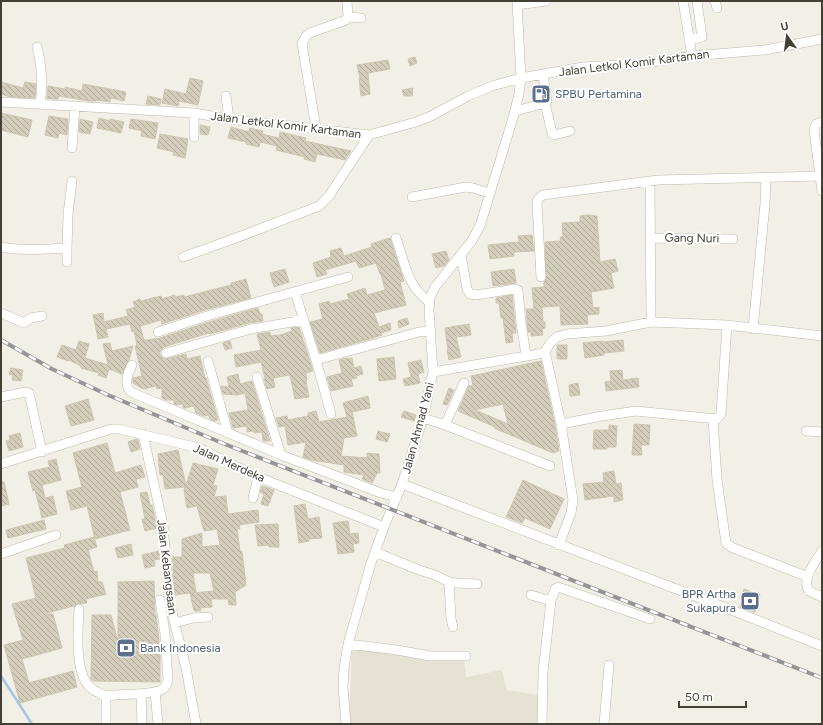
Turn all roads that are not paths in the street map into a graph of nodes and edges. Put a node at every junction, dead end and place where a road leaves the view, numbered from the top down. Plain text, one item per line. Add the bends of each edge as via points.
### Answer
1 (346, 1) edge
2 (546, 1) edge
3 (683, 1) edge
4 (697, 1) edge
5 (517, 3) edge
6 (699, 16) junction
7 (348, 18) junction
8 (361, 18) dead end
9 (686, 18) junction
10 (822, 39) edge
11 (689, 40) junction
12 (37, 47) dead end
13 (692, 56) junction
14 (543, 75) junction
15 (521, 78) junction
16 (226, 96) dead end
17 (1, 102) edge
18 (545, 103) junction
19 (40, 104) junction
20 (75, 106) junction
21 (515, 111) junction
22 (194, 113) junction
23 (229, 119) junction
24 (822, 122) edge
25 (316, 128) junction
26 (570, 131) dead end
27 (369, 135) junction
28 (194, 137) dead end
29 (72, 148) dead end
30 (820, 176) junction
31 (766, 178) junction
32 (72, 181) dead end
33 (650, 181) junction
34 (822, 191) edge
35 (489, 194) junction
36 (412, 197) dead end
37 (396, 238) dead end
38 (650, 238) junction
39 (733, 239) dead end
40 (1, 247) edge
41 (67, 248) junction
42 (461, 254) junction
43 (183, 257) dead end
44 (67, 262) dead end
45 (348, 277) dead end
46 (541, 278) dead end
47 (295, 292) junction
48 (429, 302) junction
49 (1, 313) edge
50 (42, 316) dead end
51 (304, 320) junction
52 (651, 322) junction
53 (727, 325) junction
54 (753, 329) junction
55 (431, 331) junction
56 (158, 332) dead end
57 (822, 336) edge
58 (166, 353) dead end
59 (544, 353) junction
60 (526, 355) junction
61 (316, 360) junction
62 (208, 361) dead end
63 (132, 365) dead end
64 (433, 372) junction
65 (258, 376) dead end
66 (464, 383) dead end
67 (1, 397) edge
68 (331, 414) dead end
69 (423, 418) junction
70 (713, 419) junction
71 (562, 424) junction
72 (445, 425) junction
73 (806, 431) dead end
74 (822, 432) edge
75 (228, 433) junction
76 (143, 434) junction
77 (42, 452) junction
78 (281, 455) junction
79 (1, 464) edge
80 (550, 466) dead end
81 (258, 477) junction
82 (402, 484) junction
83 (253, 498) dead end
84 (397, 498) junction
85 (386, 522) junction
86 (56, 535) dead end
87 (559, 545) junction
88 (822, 551) edge
89 (375, 552) junction
90 (1, 554) edge
91 (808, 577) junction
92 (449, 582) junction
93 (477, 584) dead end
94 (531, 595) dead end
95 (822, 597) edge
96 (160, 600) dead end
97 (551, 601) junction
98 (79, 610) dead end
99 (208, 618) dead end
100 (650, 618) dead end
101 (175, 623) junction
102 (453, 627) dead end
103 (348, 644) junction
104 (822, 646) edge
105 (466, 656) dead end
106 (609, 665) dead end
107 (155, 692) junction
108 (141, 693) junction
109 (106, 696) junction
110 (106, 724) edge
111 (142, 724) edge
112 (158, 724) edge
113 (196, 724) edge
114 (346, 724) edge
115 (542, 724) edge
116 (604, 724) edge

1 - 7 street
2 - 5 street
3 - 9 street
4 - 6 street
5 - 15 street, Jalan Ahmad Yani
6 - 9 street
6 - 11 street via 702,37
7 - 8 street
7 - 25 street via 310,33 302,44
9 - 11 street
10 - 13 street, Jalan Letkol Komir Kartaman via 765,50
11 - 13 street
12 - 19 street via 42,85
13 - 14 street, Jalan Letkol Komir Kartaman via 638,64 583,67
14 - 15 street, Jalan Letkol Komir Kartaman
14 - 18 street via 548,99
15 - 21 street, Jalan Ahmad Yani
15 - 27 street, Jalan Letkol Komir Kartaman via 478,91 416,122
16 - 23 street
17 - 19 street, Jalan Letkol Komir Kartaman
18 - 21 street
18 - 26 street via 552,134
19 - 20 street, Jalan Letkol Komir Kartaman
20 - 22 street, Jalan Letkol Komir Kartaman
20 - 29 street
21 - 35 street, Jalan Ahmad Yani
22 - 23 street, Jalan Letkol Komir Kartaman
22 - 28 street
23 - 25 street, Jalan Letkol Komir Kartaman
24 - 30 street via 816,124 814,130
25 - 27 street, Jalan Letkol Komir Kartaman
27 - 43 street via 329,196 319,206
30 - 31 street
30 - 34 street
31 - 33 street
31 - 54 street
32 - 41 street
33 - 38 street
33 - 46 street via 544,195 539,198 536,203
35 - 36 street via 466,187
35 - 42 street, Jalan Ahmad Yani via 480,226
37 - 48 street via 412,285
38 - 39 street, Gang Nuri
38 - 52 street
40 - 41 street
41 - 44 street
42 - 48 street, Jalan Ahmad Yani via 435,287
42 - 60 street via 470,294 515,289 519,291
45 - 47 street
47 - 51 street
47 - 56 street
48 - 55 street, Jalan Ahmad Yani
49 - 50 street via 24,323 31,318
51 - 58 street via 251,329
51 - 61 street
52 - 53 street
52 - 59 street via 606,331 567,334 557,337
53 - 54 street
53 - 70 street via 721,414 718,419
54 - 57 street
55 - 61 street via 418,332
55 - 64 street, Jalan Ahmad Yani
59 - 60 street
59 - 71 street
60 - 64 street
61 - 68 street
62 - 75 street
63 - 75 street via 127,375 127,387 130,391
64 - 69 street, Jalan Ahmad Yani
65 - 78 street
66 - 72 street
67 - 77 street via 29,393
69 - 72 street
69 - 82 street, Jalan Ahmad Yani
70 - 71 street via 636,411
70 - 91 street via 717,480 726,543
71 - 87 street via 573,505
72 - 80 street
73 - 74 street
75 - 78 street
76 - 77 street, Jalan Merdeka via 113,429
76 - 81 street, Jalan Merdeka via 199,448
76 - 101 street, Jalan Kebangsaan via 163,525 169,595
77 - 79 street, Jalan Merdeka
78 - 84 street
81 - 83 street
81 - 85 street, Jalan Merdeka
82 - 84 street, Jalan Ahmad Yani
82 - 87 street
84 - 85 street, Jalan Ahmad Yani
85 - 89 street, Jalan Ahmad Yani
86 - 90 street
87 - 104 street
88 - 91 street
89 - 92 street
89 - 103 street, Jalan Ahmad Yani
91 - 95 street via 809,591
92 - 93 street
92 - 102 street
94 - 97 street
96 - 107 street via 168,680 165,688
97 - 100 street via 555,589 560,587
97 - 115 street via 543,672
98 - 109 street via 78,652 84,678 90,687
99 - 101 street via 193,618
101 - 113 street, Jalan Kebangsaan
103 - 105 street via 430,656
103 - 114 street, Jalan Ahmad Yani via 343,677
106 - 116 street
107 - 108 street
107 - 112 street
108 - 109 street
108 - 111 street
109 - 110 street

